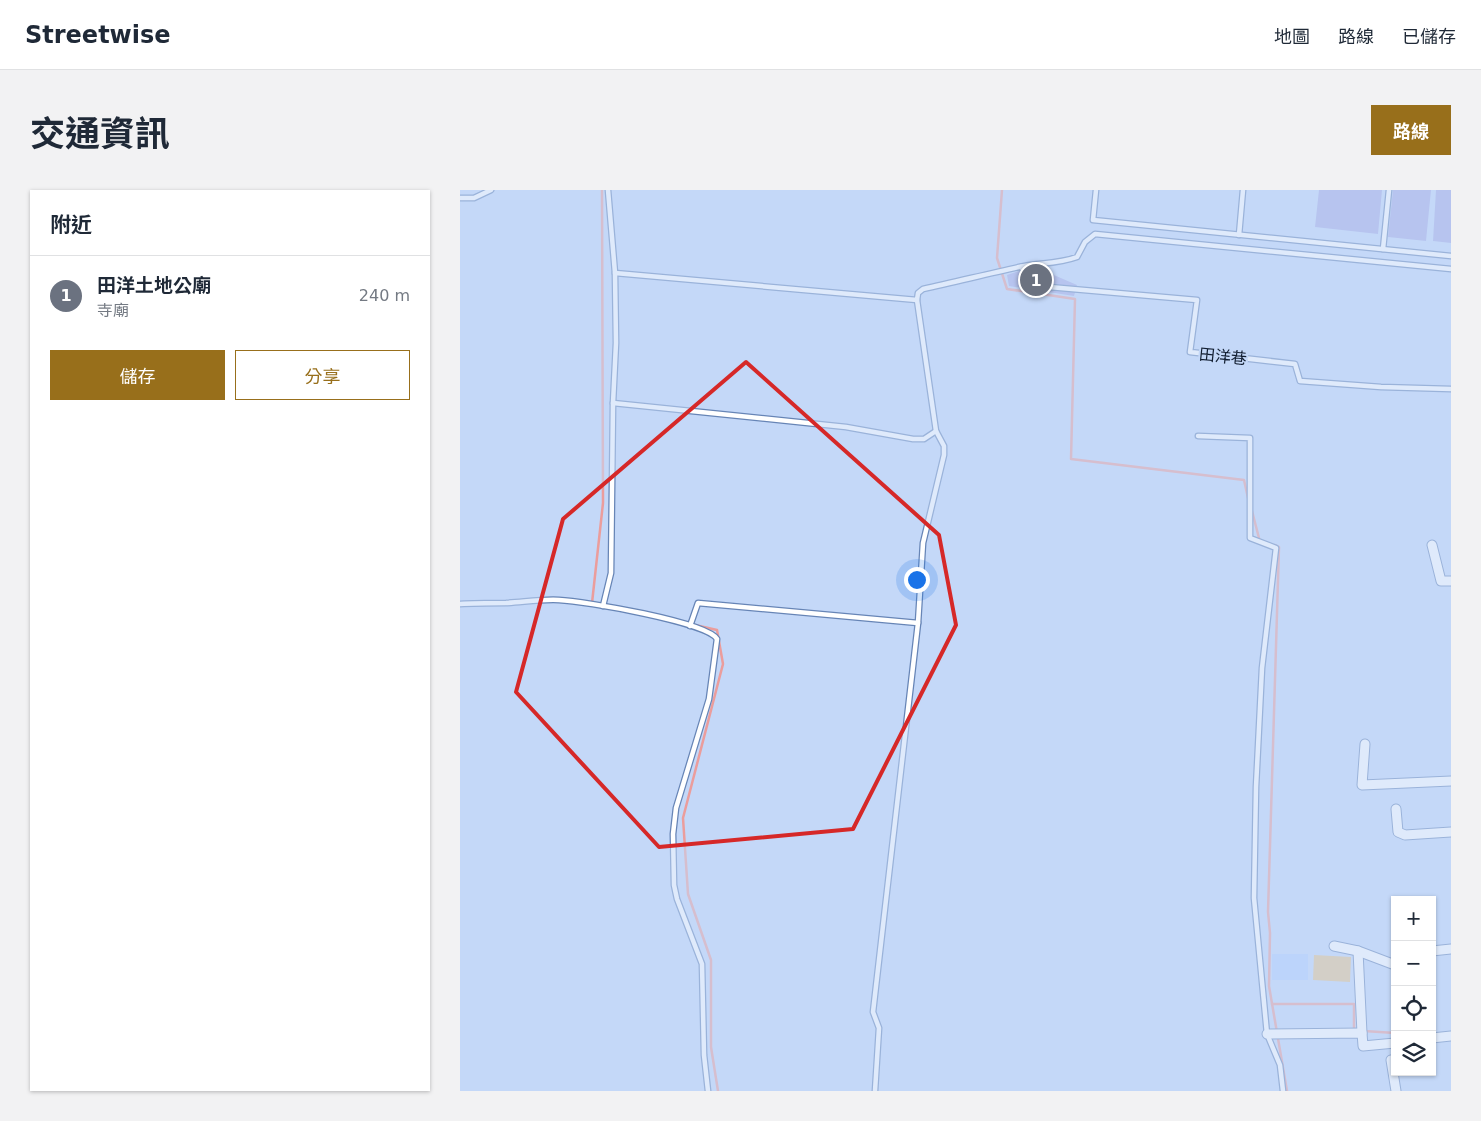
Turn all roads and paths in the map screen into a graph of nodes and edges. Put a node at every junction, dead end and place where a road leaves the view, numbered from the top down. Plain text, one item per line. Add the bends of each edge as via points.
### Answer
1 (491, 190) edge
2 (608, 190) edge
3 (1096, 190) edge
4 (1243, 190) edge
5 (1389, 190) edge
6 (460, 198) edge
7 (1239, 235) junction
8 (1383, 249) junction
9 (1451, 256) edge
10 (1021, 267) junction
11 (1451, 269) edge
12 (615, 273) junction
13 (917, 300) junction
14 (1451, 389) edge
15 (613, 403) junction
16 (936, 430) junction
17 (1198, 436) dead end
18 (1432, 545) dead end
19 (1451, 581) edge
20 (460, 604) edge
21 (603, 606) junction
22 (918, 623) junction
23 (690, 626) junction
24 (1365, 744) dead end
25 (1451, 781) edge
26 (1396, 809) dead end
27 (1451, 832) edge
28 (1334, 946) dead end
29 (1451, 949) edge
30 (1358, 951) junction
31 (1436, 951) edge
32 (1391, 964) edge
33 (1362, 1032) junction
34 (1267, 1034) junction
35 (1451, 1036) edge
36 (1436, 1038) edge
37 (1391, 1043) edge
38 (1394, 1076) edge
39 (708, 1091) edge
40 (875, 1091) edge
41 (1283, 1091) edge
42 (1396, 1091) edge

1 - 6 lane via 474,198
2 - 12 lane
3 - 7 lane via 1093,220
4 - 7 lane
5 - 8 lane
7 - 8 lane
8 - 9 lane
10 - 11 lane via 1077,257 1085,242 1095,234
10 - 13 lane via 923,289
10 - 14 lane, 田洋巷 via 1038,286 1198,300 1190,352 1295,364 1300,381
12 - 13 lane
12 - 15 lane
13 - 16 lane
15 - 16 lane via 846,427 913,439 924,439
15 - 21 lane via 611,574
16 - 22 lane via 944,446 944,454 923,543
17 - 34 lane via 1250,438 1250,538 1276,548 1262,668 1256,787 1254,898
18 - 19 street via 1441,581
20 - 21 lane via 560,600
21 - 23 lane
22 - 23 lane via 698,603
22 - 40 lane via 873,1012 879,1028
23 - 39 lane via 714,634 718,643 709,699 676,808 674,834 677,899 702,964
24 - 25 street via 1362,785
26 - 27 street via 1398,832 1405,835
28 - 30 street
29 - 31 street
30 - 32 street
30 - 33 street
33 - 34 street
33 - 37 street via 1363,1046
34 - 41 lane via 1280,1064
35 - 36 street
38 - 42 street

